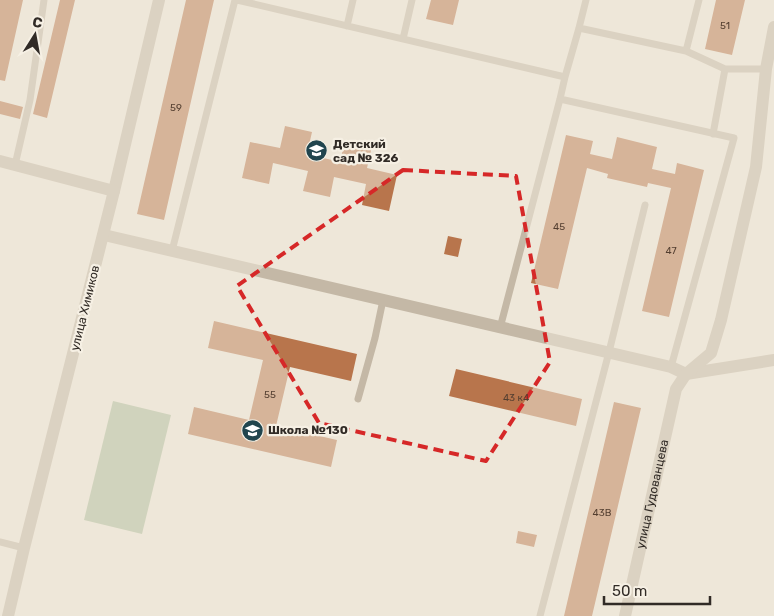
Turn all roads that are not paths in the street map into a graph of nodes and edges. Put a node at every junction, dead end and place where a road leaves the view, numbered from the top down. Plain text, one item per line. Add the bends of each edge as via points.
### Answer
1 (44, 0) edge
2 (159, 0) edge
3 (236, 0) edge
4 (353, 0) edge
5 (412, 0) edge
6 (586, 0) edge
7 (699, 0) edge
8 (347, 26) junction
9 (774, 27) edge
10 (579, 28) junction
11 (403, 39) junction
12 (686, 51) junction
13 (725, 69) junction
14 (766, 69) junction
15 (565, 77) junction
16 (560, 99) junction
17 (714, 134) junction
18 (0, 161) edge
19 (16, 165) junction
20 (114, 191) junction
21 (645, 206) dead end
22 (104, 235) junction
23 (172, 251) junction
24 (383, 300) junction
25 (500, 328) junction
26 (609, 352) junction
27 (774, 360) edge
28 (671, 367) junction
29 (686, 374) junction
30 (358, 399) dead end
31 (0, 542) edge
32 (24, 548) junction
33 (8, 616) edge
34 (540, 616) edge
35 (625, 616) edge

1 - 19 lane via 30,100
2 - 20 street, улица Химиков
3 - 8 lane
3 - 23 lane
4 - 8 lane
5 - 11 lane
6 - 10 lane
7 - 12 lane
8 - 11 lane
9 - 14 street
10 - 12 lane
10 - 15 lane
11 - 15 lane
12 - 13 lane
13 - 14 lane
13 - 17 lane
14 - 29 street via 756,167 721,320 711,353
15 - 16 lane
16 - 17 lane
16 - 25 lane
17 - 28 lane via 734,138
18 - 19 street
19 - 20 street
20 - 22 street, улица Химиков
21 - 26 lane
22 - 23 street
22 - 32 street, улица Химиков
23 - 24 street
24 - 25 street
24 - 30 lane
25 - 26 street
26 - 28 street
26 - 34 lane
27 - 29 street
28 - 29 street
29 - 35 street, улица Гудованцева via 676,389
31 - 32 lane
32 - 33 street, улица Химиков

